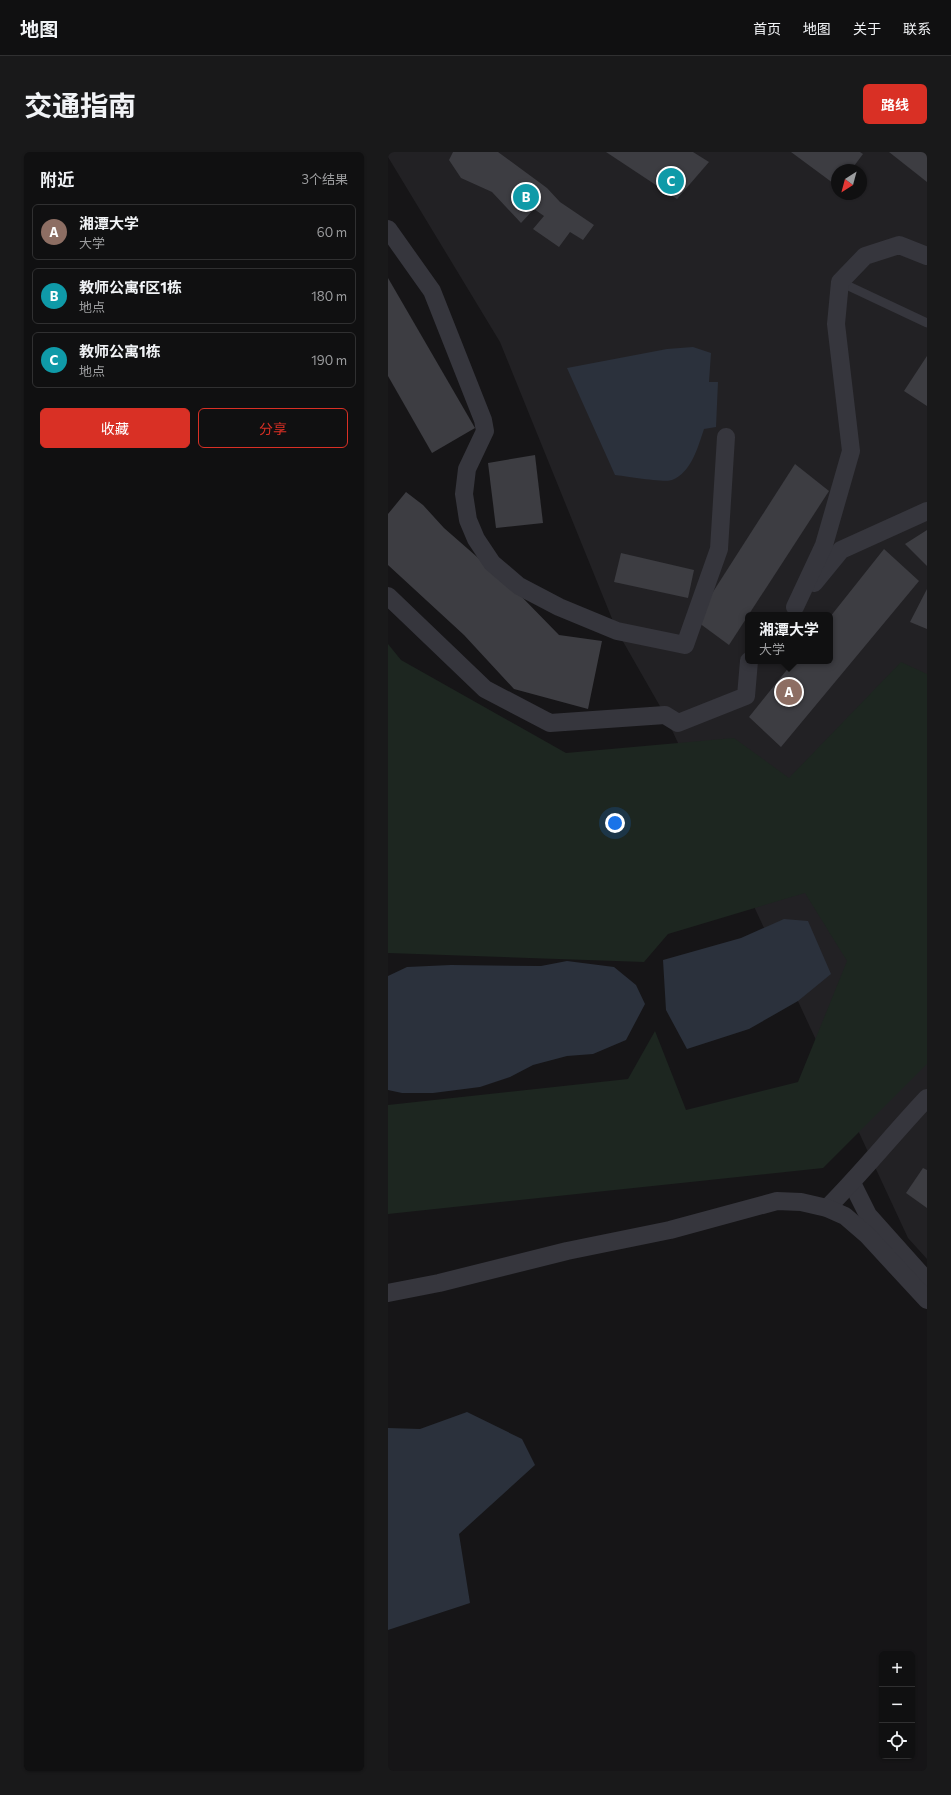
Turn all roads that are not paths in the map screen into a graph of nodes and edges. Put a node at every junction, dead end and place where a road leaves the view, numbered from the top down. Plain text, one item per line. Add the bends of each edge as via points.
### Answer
1 (388, 229) edge
2 (927, 256) edge
3 (840, 282) junction
4 (927, 323) edge
5 (726, 437) dead end
6 (927, 511) edge
7 (388, 596) edge
8 (791, 611) edge
9 (749, 664) edge
10 (927, 1098) edge
11 (852, 1183) junction
12 (827, 1208) junction
13 (927, 1281) edge
14 (388, 1293) edge
15 (927, 1300) edge

1 - 5 street via 432,292 483,420 485,431 467,469 464,494 468,520 476,539 492,563 519,586 559,607 617,631 685,645 719,549
2 - 3 street via 899,245 866,256
3 - 4 lane
3 - 8 street via 836,324 851,451 824,545
6 - 8 street via 841,550
7 - 9 street via 485,689 550,723 665,715 678,723 746,696
10 - 11 street
11 - 12 street
11 - 13 street via 868,1215
12 - 14 street via 801,1202 777,1202 670,1230
12 - 15 street via 845,1216 867,1235

